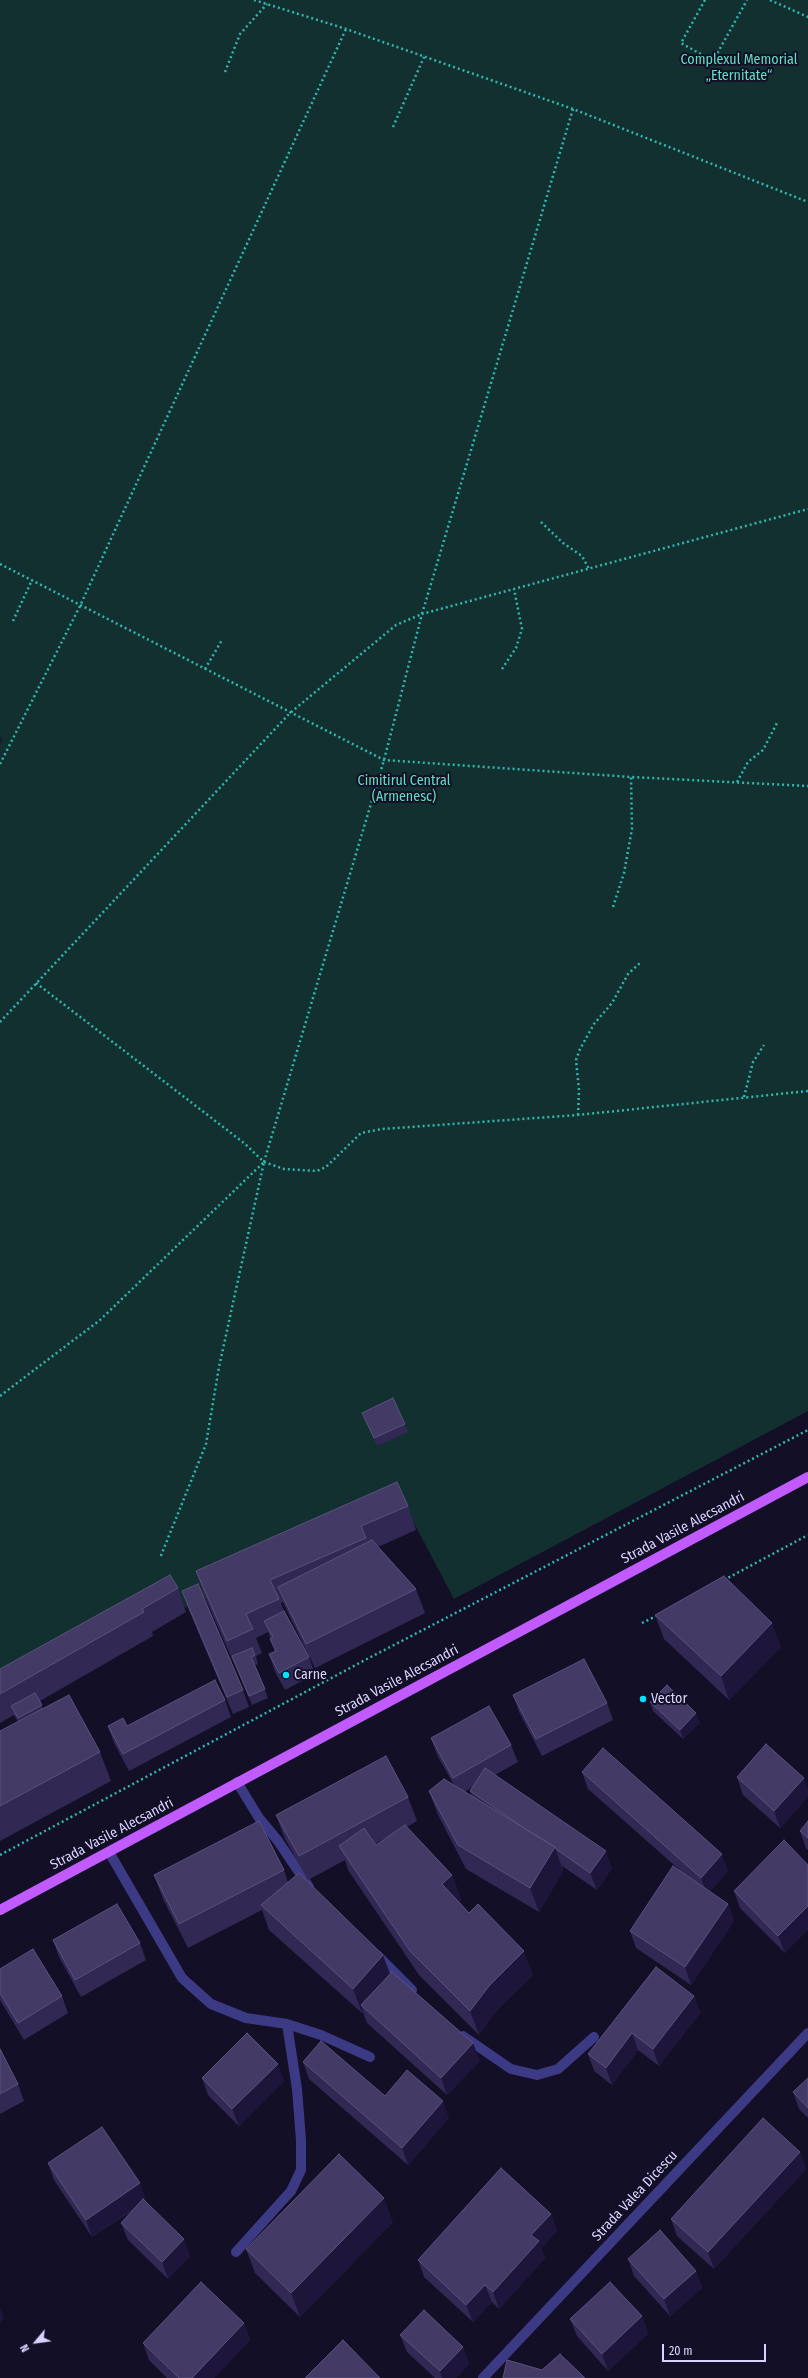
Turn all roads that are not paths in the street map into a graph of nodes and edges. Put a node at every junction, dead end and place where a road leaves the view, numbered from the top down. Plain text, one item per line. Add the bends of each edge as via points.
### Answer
1 (808, 1477) edge
2 (238, 1782) junction
3 (108, 1852) junction
4 (317, 1896) edge
5 (0, 1910) edge
6 (368, 1947) edge
7 (419, 1997) edge
8 (286, 2024) junction
9 (453, 2029) edge
10 (808, 2033) edge
11 (594, 2037) dead end
12 (370, 2058) dead end
13 (236, 2252) dead end
14 (483, 2378) edge

1 - 2 main road, Strada Vasile Alecsandri
2 - 3 main road, Strada Vasile Alecsandri
2 - 4 street via 259,1818
3 - 5 main road, Strada Vasile Alecsandri
3 - 8 street via 182,1978 211,2004 229,2012 246,2018
6 - 7 street
8 - 12 street via 322,2035
8 - 13 street via 297,2089 302,2140 301,2170 291,2191
9 - 11 street via 511,2069 537,2075 558,2069
10 - 14 street, Strada Valea Dicescu

